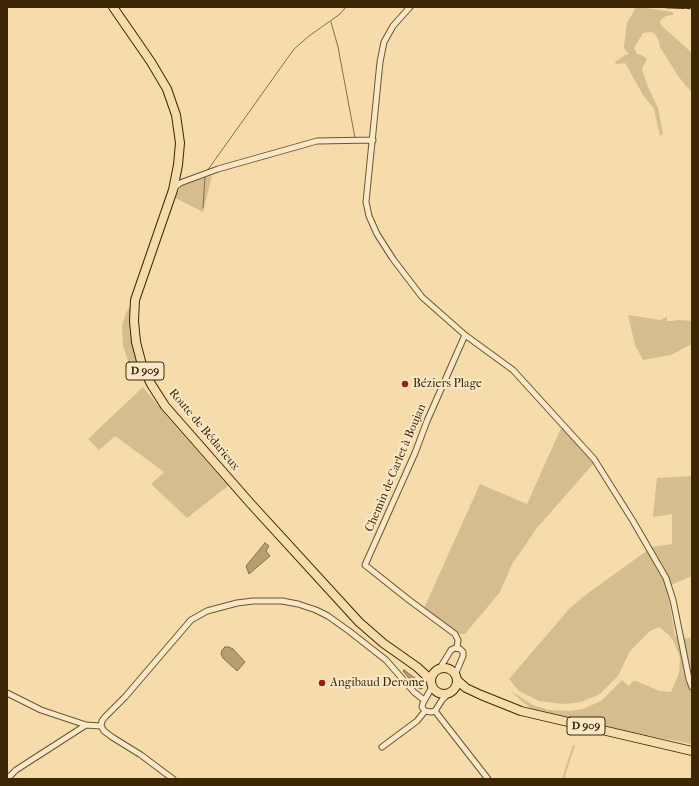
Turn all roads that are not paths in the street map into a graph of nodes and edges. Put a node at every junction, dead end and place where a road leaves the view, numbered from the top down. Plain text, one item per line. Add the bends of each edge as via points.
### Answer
1 (113, 7) edge
2 (410, 7) edge
3 (373, 140) junction
4 (173, 190) junction
5 (465, 335) junction
6 (457, 648) junction
7 (405, 659) junction
8 (438, 670) junction
9 (456, 677) junction
10 (432, 684) junction
11 (692, 688) edge
12 (451, 691) junction
13 (7, 693) edge
14 (481, 695) junction
15 (424, 700) junction
16 (425, 711) junction
17 (435, 711) junction
18 (86, 725) junction
19 (101, 726) junction
20 (382, 748) dead end
21 (692, 751) edge
22 (8, 779) edge
23 (173, 779) edge
24 (488, 779) edge

1 - 4 main road, Route de Bédarieux / D 909 via 167,89 176,115 180,143
2 - 3 street via 393,26 384,42
3 - 4 street via 317,142 218,169 180,183
3 - 5 street via 366,202 368,216 393,258 422,297
4 - 7 main road, Route de Bédarieux / D 909 via 135,300 136,342 150,384 251,504 359,622
5 - 6 street, Chemin de Carlet à Boujan via 365,565 456,634
5 - 11 street via 513,370 598,465 666,578
6 - 8 street via 449,652
6 - 9 street via 463,652 463,656
7 - 8 main road, Route de Bédarieux / D 909
7 - 10 main road, Route de Bédarieux / D 909 via 417,667
8 - 9 main road via 447,668
8 - 10 main road via 433,673
9 - 12 main road via 457,683
9 - 14 main road, D 909 via 466,688
10 - 12 main road via 441,694
10 - 15 street
12 - 14 main road, D 909 via 460,689
12 - 17 street
13 - 18 street via 42,710
14 - 21 main road, D 909 via 521,711
15 - 16 street via 422,706
15 - 19 street via 386,660 328,616 298,604 253,601 207,611 191,620 125,697 104,717
16 - 17 street
16 - 20 street via 417,721
17 - 24 street
18 - 19 street
18 - 22 street via 16,770
19 - 23 street via 112,737

